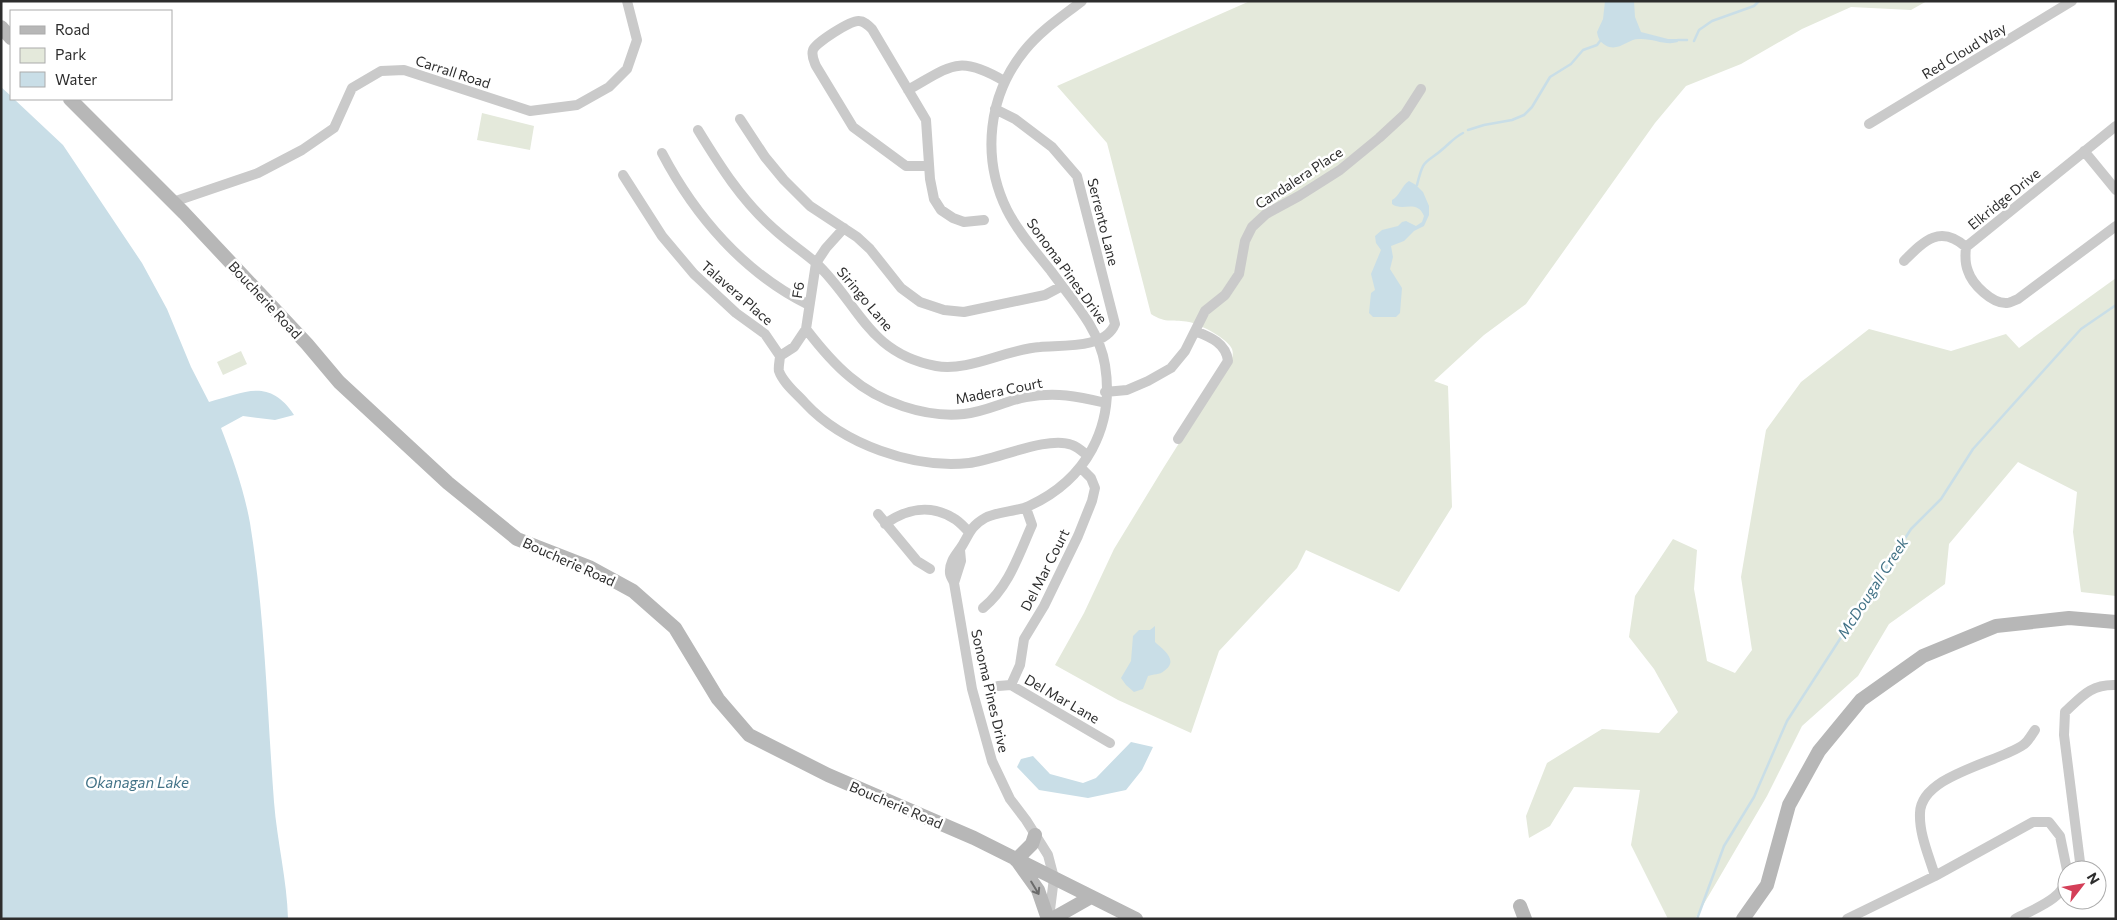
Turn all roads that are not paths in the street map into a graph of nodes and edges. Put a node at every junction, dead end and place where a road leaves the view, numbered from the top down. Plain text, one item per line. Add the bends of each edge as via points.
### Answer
1 (627, 1) edge
2 (1082, 1) edge
3 (2072, 1) edge
4 (1, 27) edge
5 (10, 37) edge
6 (1004, 81) junction
7 (1421, 89) dead end
8 (908, 90) junction
9 (71, 100) edge
10 (995, 109) junction
11 (740, 118) dead end
12 (1869, 124) dead end
13 (2116, 126) edge
14 (698, 130) dead end
15 (2084, 152) junction
16 (662, 153) dead end
17 (929, 166) junction
18 (623, 174) dead end
19 (2116, 190) edge
20 (173, 202) junction
21 (984, 220) dead end
22 (2116, 226) edge
23 (844, 228) junction
24 (1966, 247) junction
25 (1904, 261) dead end
26 (816, 263) junction
27 (1062, 286) junction
28 (809, 305) junction
29 (806, 329) junction
30 (1195, 331) junction
31 (1098, 342) junction
32 (780, 356) junction
33 (1106, 397) junction
34 (1178, 439) dead end
35 (1088, 456) junction
36 (1081, 468) junction
37 (1026, 508) junction
38 (878, 514) dead end
39 (886, 524) junction
40 (968, 531) junction
41 (930, 570) dead end
42 (983, 608) dead end
43 (2116, 622) edge
44 (2116, 685) edge
45 (998, 686) dead end
46 (1011, 686) junction
47 (2035, 730) dead end
48 (1110, 743) dead end
49 (1035, 835) junction
50 (1016, 860) junction
51 (2065, 860) edge
52 (2080, 860) edge
53 (1935, 876) junction
54 (1054, 878) junction
55 (2057, 894) edge
56 (1091, 897) junction
57 (1050, 919) edge
58 (1136, 919) edge
59 (1515, 919) edge
60 (1525, 919) edge
61 (1743, 919) edge
62 (1847, 919) edge
63 (2015, 919) edge

1 - 20 street, Carrall Road via 637,40 627,69 609,87 577,104 530,111 404,70 381,71 352,88 334,128 302,150 258,174
2 - 6 street, Sonoma Pines Drive via 1041,33
3 - 12 street, Red Cloud Way
4 - 5 main road
6 - 8 street via 981,68 963,65 950,67
6 - 10 street, Sonoma Pines Drive
7 - 30 street, Candalera Place via 1405,114 1340,170 1266,214 1252,227 1245,241 1239,274 1226,295 1205,311
8 - 17 street via 926,120
8 - 17 street via 872,29 864,22 853,22 817,44 813,50 816,66 854,127 906,166
9 - 20 main road, Boucherie Road
10 - 27 street, Sonoma Pines Drive via 991,130 992,164 1007,210
10 - 31 street, Serrento Lane via 1015,119 1052,147 1077,176 1115,324 1112,333
11 - 23 street via 784,180 810,206
13 - 15 street, Elkridge Drive
14 - 26 street, Siringo Lane via 744,199 773,229
15 - 19 street
15 - 24 street, Elkridge Drive
16 - 28 street via 677,181 730,249 770,282
17 - 21 street via 934,200 941,210 964,222
18 - 32 street, Talavera Place via 662,236 694,274 736,313 765,334
20 - 50 main road, Boucherie Road via 339,382 448,483 517,539 589,567 632,591 675,628 718,698 749,735 828,775 974,838
22 - 24 street, Elkridge Drive via 2018,299 2006,303 1992,299 1976,285 1968,272
23 - 26 street, F6
23 - 27 street via 870,249 901,288 920,302 944,310 964,312 1045,295
24 - 25 street via 1946,235 1935,237 1925,241
26 - 28 street, F6
26 - 31 street, Siringo Lane via 885,344 904,356 934,366 951,368 1033,347
27 - 31 street, Sonoma Pines Drive via 1086,317
28 - 29 street, F6
29 - 32 street, F6 via 794,347
29 - 33 street, Madera Court via 850,378 874,394 905,407 936,414 964,414 1025,397 1059,393
30 - 33 street, Candalera Place via 1171,368 1148,381
30 - 34 street via 1221,345 1228,361
31 - 33 street, Sonoma Pines Drive via 1105,365
32 - 35 street, Talavera Place via 778,370 810,408 840,430 873,448 899,457 940,464 968,463 1008,455 1032,446 1057,443 1072,445
33 - 35 street, Sonoma Pines Drive via 1103,423
35 - 36 street, Sonoma Pines Drive
36 - 37 street, Sonoma Pines Drive via 1066,484
36 - 46 street, Del Mar Court via 1095,488 1092,501 1044,606 1024,639 1020,665
37 - 40 street, Sonoma Pines Drive via 986,517
37 - 42 street via 1032,525 1005,585
38 - 39 street
39 - 40 street via 910,510 938,511 954,518
39 - 41 street via 917,561
40 - 49 street, Sonoma Pines Drive via 960,550 953,556 950,573 972,689 992,761 1010,799
43 - 61 main road via 2069,618 1996,626 1923,656 1861,700 1819,751 1790,805 1767,885
44 - 52 street via 2101,684 2065,712 2064,735
45 - 46 street, Del Mar Lane
46 - 48 street, Del Mar Lane
47 - 53 street via 2025,744 1953,776 1926,794 1920,812 1922,832
49 - 50 main road via 1032,844
49 - 54 street, Sonoma Pines Drive via 1048,855
50 - 54 main road, Boucherie Road
50 -> 57 main road via 1038,890
51 - 53 street via 2060,836 2049,822 2032,822
53 - 62 street
54 - 56 main road, Boucherie Road
54 - 57 street
55 - 63 street
56 - 57 main road
56 - 58 main road, Boucherie Road
59 - 60 main road via 1520,906

